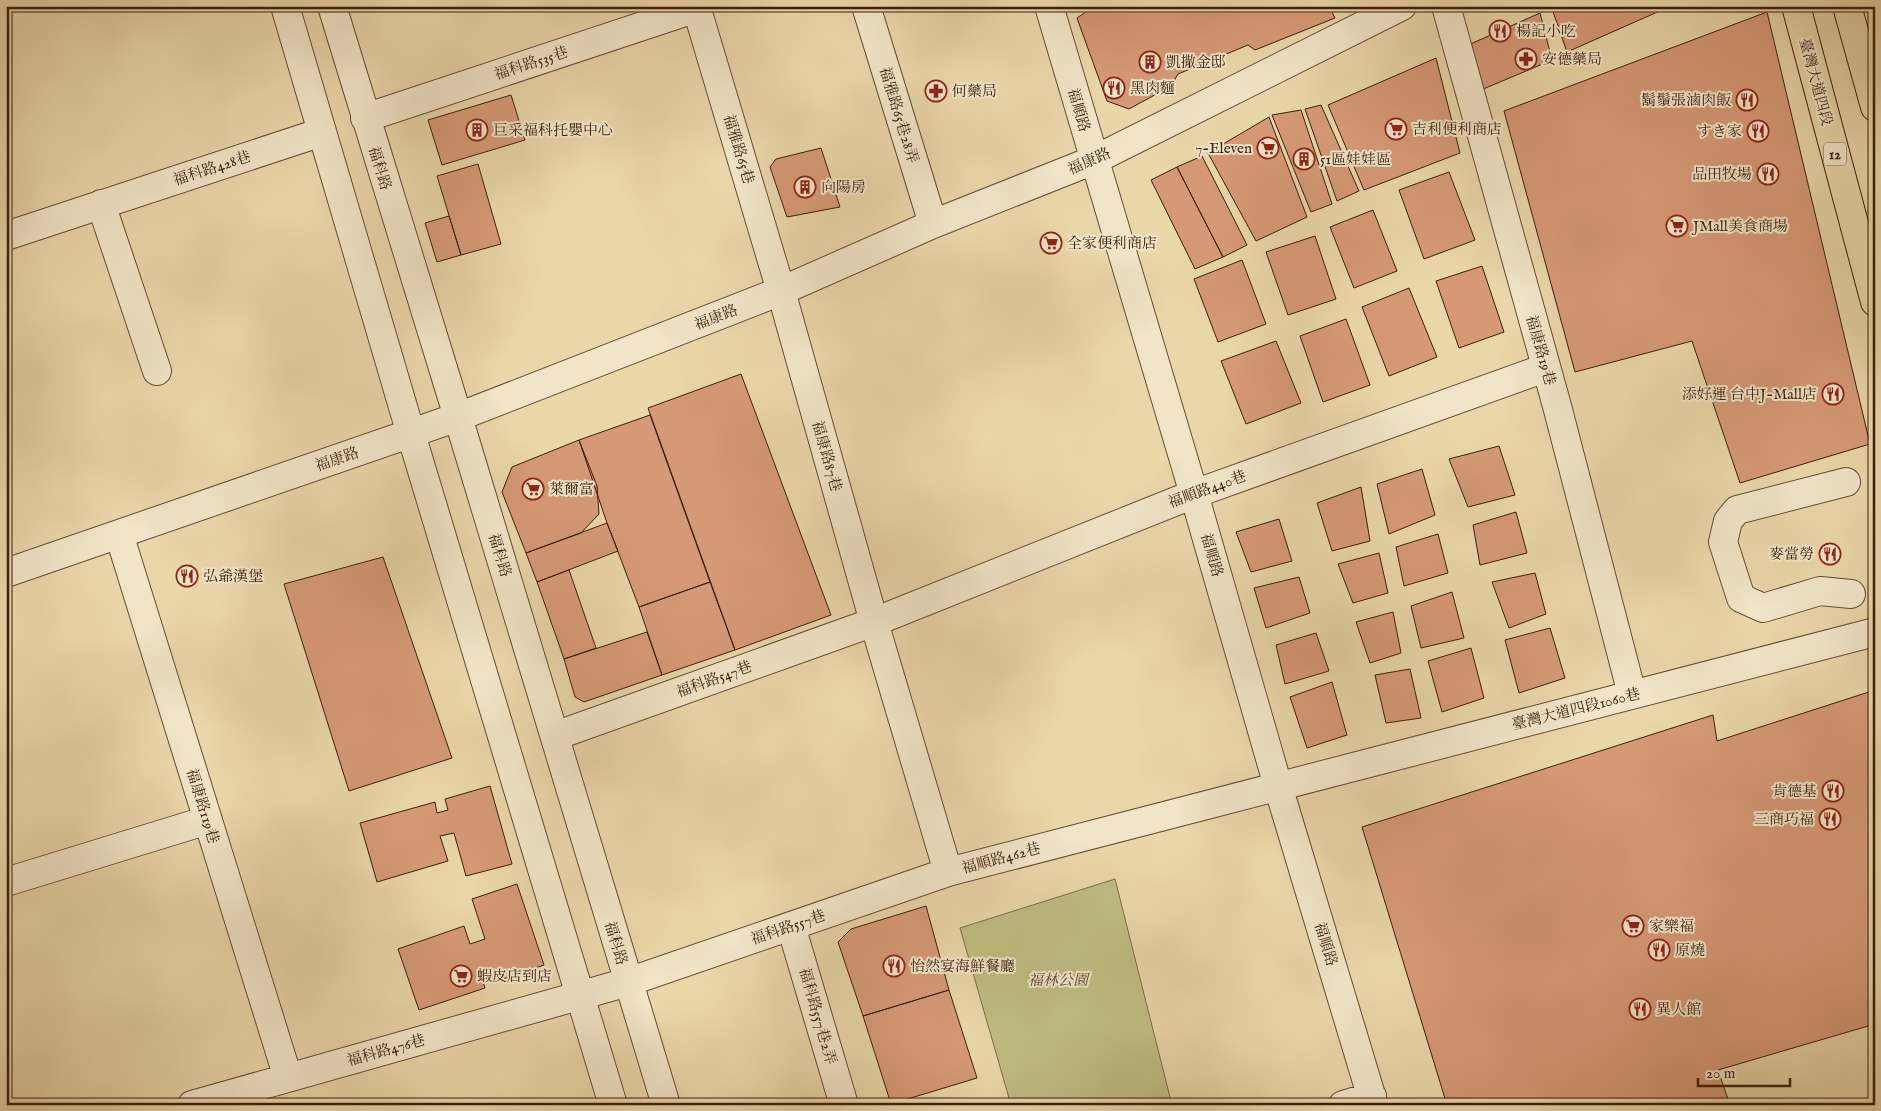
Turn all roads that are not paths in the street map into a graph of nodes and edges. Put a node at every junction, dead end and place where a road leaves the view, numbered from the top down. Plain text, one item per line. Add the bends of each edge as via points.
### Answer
1 (285, 6) edge
2 (332, 6) edge
3 (866, 6) edge
4 (1049, 6) edge
5 (1402, 6) edge
6 (1446, 6) edge
7 (1796, 6) edge
8 (1847, 6) edge
9 (696, 7) edge
10 (1875, 107) edge
11 (365, 118) junction
12 (322, 132) junction
13 (1094, 160) junction
14 (101, 204) junction
15 (933, 224) junction
16 (6, 236) edge
17 (781, 291) junction
18 (1875, 302) edge
19 (1545, 368) junction
20 (157, 371) dead end
21 (458, 417) junction
22 (411, 434) junction
23 (1846, 482) dead end
24 (1194, 494) junction
25 (119, 534) junction
26 (6, 572) edge
27 (1851, 594) dead end
28 (874, 622) junction
29 (1875, 632) edge
30 (1632, 694) junction
31 (555, 736) junction
32 (1278, 786) junction
33 (208, 820) junction
34 (948, 872) junction
35 (6, 882) edge
36 (791, 926) junction
37 (628, 982) junction
38 (580, 996) junction
39 (288, 1078) junction
40 (1373, 1101) edge
41 (192, 1105) edge
42 (613, 1105) edge
43 (666, 1105) edge
44 (844, 1105) edge
45 (1343, 1105) edge

1 - 12 street
2 - 11 street, 福科路
3 - 15 street, 福雅路65巷28弄
4 - 13 street, 福順路
5 - 13 street, 福康路
6 - 19 street, 福康路19巷
7 - 18 main road, 臺灣大道四段 / 12
8 - 10 main road
9 - 11 street, 福科路535巷
9 - 17 street, 福雅路65巷
11 - 21 street, 福科路
12 - 14 street, 福科路428巷
12 - 22 street
13 - 15 street, 福康路
13 - 24 street, 福順路
14 - 16 street, 福科路428巷
14 - 20 street
15 - 17 street, 福康路
17 - 21 street, 福康路
17 - 28 street, 福康路87巷
19 - 24 street, 福順路440巷
19 - 30 street, 福康路19巷
21 - 22 street, 福康路
21 - 31 street, 福科路
22 - 25 street, 福康路
22 - 38 street
23 - 27 street via 1737,510 1728,521 1723,542 1741,598 1763,608 1820,591
24 - 28 street, 福順路440巷
24 - 32 street, 福順路
25 - 26 street, 福康路
25 - 33 street, 福康路119巷
28 - 31 street, 福科路547巷
28 - 34 street, 福順路462巷
29 - 30 street, 臺灣大道四段1060巷
30 - 32 street, 臺灣大道四段1060巷
31 - 37 street, 福科路
32 - 34 street, 福順路462巷
32 - 40 street, 福順路
33 - 35 street
33 - 39 street, 福康路119巷
34 - 36 street, 福科路557巷
36 - 37 street, 福科路557巷
36 - 44 street, 福科路557巷2弄
37 - 38 street, 福科路557巷
37 - 43 street, 福科路
38 - 39 street, 福科路476巷
38 - 42 street
39 - 41 street, 福科路476巷
40 - 45 street

